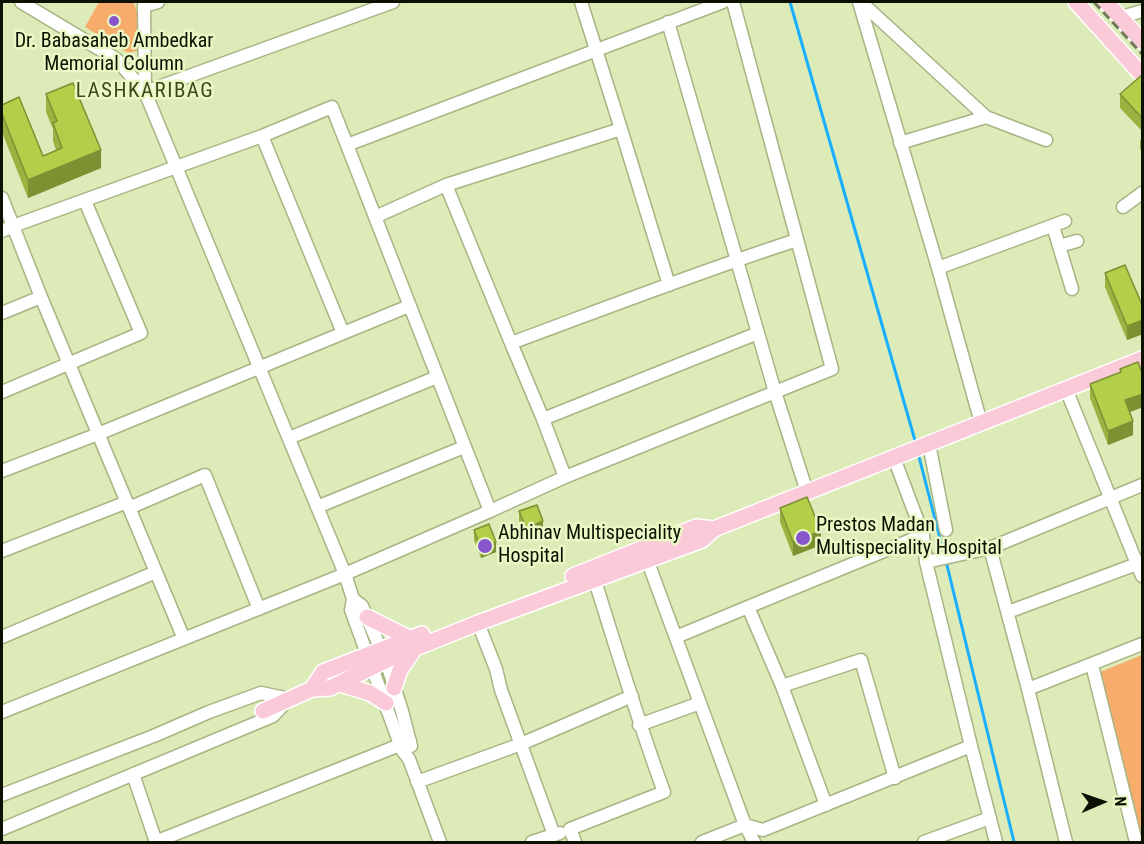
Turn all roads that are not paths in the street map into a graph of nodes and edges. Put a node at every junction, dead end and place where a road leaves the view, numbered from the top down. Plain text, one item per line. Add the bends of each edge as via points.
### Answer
1 (21, 2) edge
2 (158, 2) edge
3 (393, 2) edge
4 (581, 2) edge
5 (723, 2) edge
6 (733, 2) edge
7 (860, 2) edge
8 (1076, 2) edge
9 (1085, 2) edge
10 (1106, 2) edge
11 (1111, 2) edge
12 (146, 4) edge
13 (1143, 11) edge
14 (1125, 16) junction
15 (668, 22) junction
16 (1143, 35) edge
17 (1143, 41) edge
18 (596, 50) junction
19 (1143, 63) edge
20 (1143, 75) edge
21 (145, 92) junction
22 (986, 117) junction
23 (621, 129) junction
24 (262, 136) junction
25 (1046, 140) dead end
26 (900, 143) junction
27 (347, 145) junction
28 (177, 168) junction
29 (446, 185) junction
30 (1143, 193) edge
31 (2, 198) edge
32 (85, 201) junction
33 (1123, 207) dead end
34 (375, 217) junction
35 (7, 228) edge
36 (797, 240) junction
37 (1077, 241) dead end
38 (1059, 246) junction
39 (736, 260) junction
40 (938, 268) junction
41 (669, 285) junction
42 (1072, 289) dead end
43 (41, 297) junction
44 (410, 306) junction
45 (2, 313) edge
46 (343, 333) junction
47 (758, 333) junction
48 (511, 343) junction
49 (1143, 359) edge
50 (69, 364) junction
51 (260, 367) junction
52 (437, 376) junction
53 (1066, 389) junction
54 (2, 392) edge
55 (775, 392) junction
56 (543, 419) junction
57 (981, 423) junction
58 (98, 434) junction
59 (289, 438) junction
60 (928, 444) junction
61 (464, 447) junction
62 (900, 455) junction
63 (2, 471) edge
64 (565, 477) junction
65 (1143, 485) edge
66 (807, 492) junction
67 (1112, 497) junction
68 (128, 505) junction
69 (317, 507) junction
70 (490, 511) junction
71 (946, 530) dead end
72 (923, 535) junction
73 (990, 548) junction
74 (2, 551) edge
75 (645, 553) junction
76 (930, 561) junction
77 (1140, 563) edge
78 (156, 572) junction
79 (345, 574) junction
80 (1143, 576) edge
81 (594, 578) junction
82 (353, 599) junction
83 (748, 607) junction
84 (259, 609) junction
85 (1008, 612) junction
86 (366, 617) junction
87 (478, 623) junction
88 (2, 637) edge
89 (676, 637) junction
90 (184, 639) junction
91 (413, 643) junction
92 (1143, 645) edge
93 (377, 658) junction
94 (1092, 665) junction
95 (340, 684) junction
96 (782, 686) junction
97 (394, 688) junction
98 (312, 689) junction
99 (1028, 689) junction
100 (632, 696) junction
101 (290, 699) junction
102 (700, 703) junction
103 (386, 704) junction
104 (263, 711) dead end
105 (2, 712) edge
106 (639, 725) junction
107 (405, 743) junction
108 (521, 744) junction
109 (971, 746) junction
110 (133, 774) junction
111 (895, 778) junction
112 (417, 782) junction
113 (2, 795) edge
114 (826, 805) junction
115 (990, 819) junction
116 (745, 825) junction
117 (2, 829) edge
118 (570, 829) junction
119 (554, 835) junction
120 (156, 842) edge
121 (440, 843) edge
122 (532, 843) edge
123 (575, 843) edge
124 (702, 843) edge
125 (754, 843) edge
126 (924, 843) edge
127 (996, 843) edge
128 (1066, 843) edge
129 (1136, 843) edge

1 - 21 street via 116,59
2 - 12 street
3 - 21 street
4 - 18 street
5 - 15 street
6 - 36 street
7 - 22 street
7 - 26 street
8 - 20 main road
9 - 19 main road
10 - 17 main road
11 - 14 main road
12 - 21 street
13 - 14 street
14 - 16 main road
15 - 18 street
15 - 39 street
18 - 23 street
18 - 27 street
21 - 28 street
22 - 25 street
22 - 26 street
23 - 29 street
23 - 41 street
24 - 27 street via 332,107
24 - 28 street
24 - 46 street
26 - 40 street
27 - 34 street
28 - 32 street
28 - 51 street
29 - 34 street
29 - 48 street
30 - 33 street
31 - 35 street
32 - 35 street
32 - 50 street via 141,333
34 - 44 street
35 - 43 street
36 - 39 street
36 - 55 street via 832,369
37 - 38 street
38 - 40 street via 1059,224
38 - 42 street
39 - 41 street
39 - 47 street
40 - 57 street
41 - 48 street
43 - 45 street
43 - 50 street
44 - 46 street
44 - 52 street
46 - 51 street
47 - 55 street
47 - 56 street
48 - 56 street
49 - 53 main road
50 - 54 street
50 - 58 street
51 - 58 street
51 - 59 street
52 - 59 street
52 - 61 street
53 - 57 main road
53 - 67 street
55 - 64 street
55 - 66 street
56 - 64 street
57 - 60 main road
58 - 63 street
58 - 68 street
59 - 69 street
60 - 62 main road
60 - 71 street
61 - 69 street
61 - 70 street
62 - 66 main road
62 - 72 street
64 - 70 street
65 - 67 street
66 - 75 main road via 714,529 702,540
67 - 73 street
67 - 77 street
68 - 74 street
68 - 78 street
68 - 84 street via 206,475
69 - 79 street
70 - 79 street
72 - 76 street
72 - 83 street
73 - 76 street
73 - 85 street
75 - 81 main road
75 - 89 street
75 - 91 main road via 545,588
76 - 109 street
77 - 80 street
77 - 85 street
78 - 88 street
78 - 90 street
79 - 82 street
79 - 84 street
81 - 87 main road
81 - 100 street
82 - 86 street via 362,606
82 - 93 street via 351,610
83 - 89 street
83 - 96 street
84 - 90 street
85 - 99 street
86 - 91 main road
86 - 93 street
87 - 91 main road
87 - 108 street
89 - 102 street
90 - 105 street
91 - 93 main road
91 - 97 main road
92 - 94 street
93 - 95 main road
93 - 97 street
93 - 98 main road via 323,672
93 - 103 street
94 - 99 street
94 - 129 street
95 - 98 main road
95 - 103 main road via 370,693
96 - 111 street via 861,660
96 - 114 street
97 - 107 street
98 - 101 main road
99 - 128 street
100 - 106 street
100 - 108 street
101 - 104 main road
101 - 110 street via 273,716
101 - 113 street via 261,693
102 - 106 street
102 - 116 street
103 - 107 street
106 - 118 street via 664,792
107 - 112 street
107 - 120 street
108 - 112 street
108 - 119 street
109 - 111 street
109 - 115 street
110 - 117 street
110 - 120 street
111 - 114 street
112 - 121 street
114 - 116 street via 763,830
115 - 126 street
115 - 127 street
116 - 124 street
116 - 125 street
118 - 119 street
118 - 123 street
119 - 122 street

